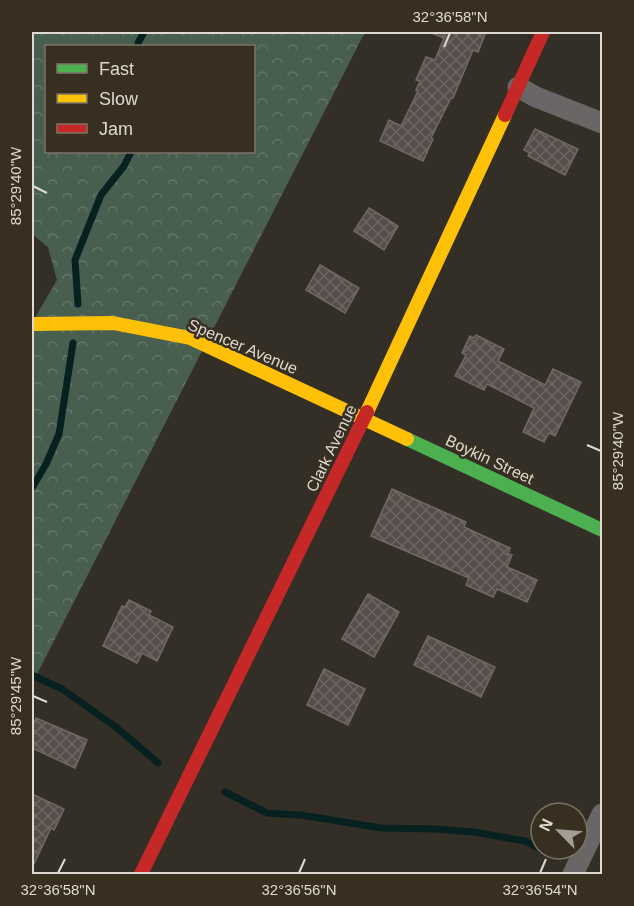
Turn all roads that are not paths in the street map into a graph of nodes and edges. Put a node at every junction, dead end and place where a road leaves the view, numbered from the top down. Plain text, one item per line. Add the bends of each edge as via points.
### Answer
1 (543, 32) edge
2 (518, 87) junction
3 (603, 123) edge
4 (32, 324) edge
5 (364, 418) junction
6 (603, 530) edge
7 (603, 814) edge
8 (141, 874) edge
9 (573, 874) edge

1 - 2 street, Clark Avenue
2 - 3 street
2 - 5 street, Clark Avenue
4 - 5 street, Spencer Avenue via 113,323 190,338
5 - 6 street, Boykin Street
5 - 8 street, Clark Avenue
7 - 9 street

